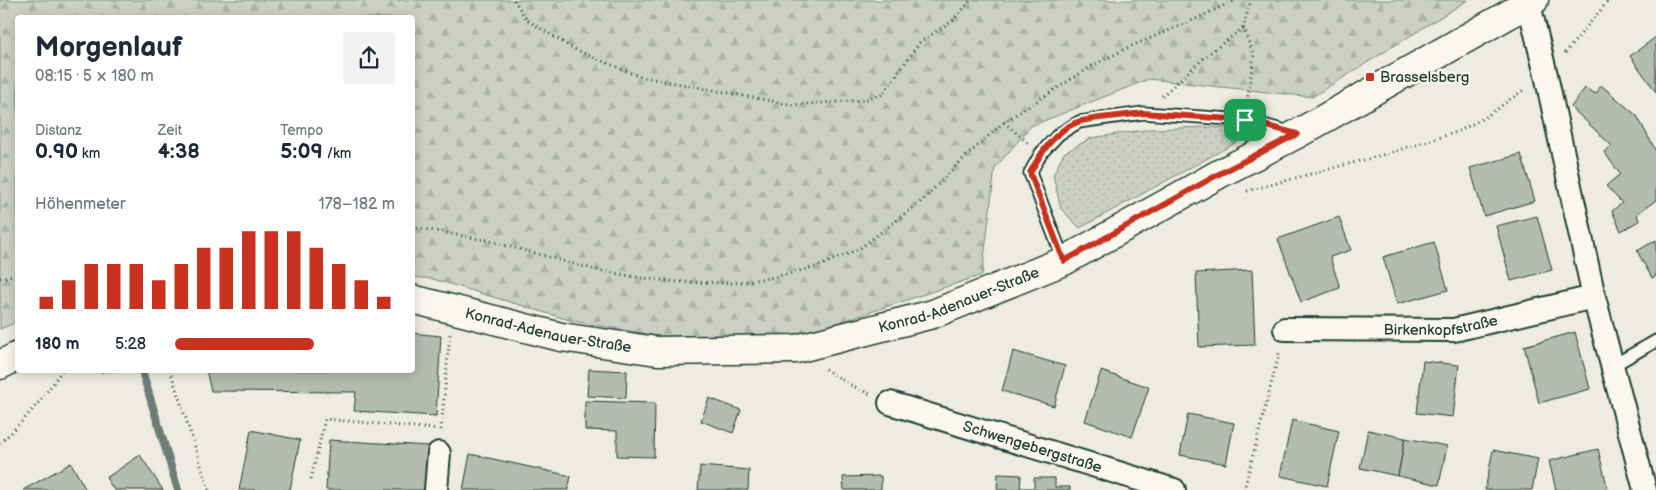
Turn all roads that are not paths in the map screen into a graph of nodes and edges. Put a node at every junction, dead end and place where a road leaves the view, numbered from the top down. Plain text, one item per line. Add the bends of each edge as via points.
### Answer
1 (1531, 2) edge
2 (1297, 134) junction
3 (1064, 261) junction
4 (1594, 296) junction
5 (415, 300) edge
6 (1285, 328) road end
7 (1656, 341) edge
8 (15, 358) edge
9 (0, 365) edge
10 (1612, 366) junction
11 (890, 403) road end
12 (439, 453) dead end
13 (436, 490) edge
14 (1174, 490) edge
15 (1645, 490) edge

1 - 2 main road, Konrad-Adenauer-Straße
1 - 4 street
2 - 3 main road, Konrad-Adenauer-Straße
2 - 3 lane via 1245,120 1143,113 1079,122 1059,134 1041,153 1030,173
3 - 5 main road, Konrad-Adenauer-Straße via 933,314 796,349 657,351 561,337
4 - 6 street, Birkenkopfstraße via 1454,330
4 - 10 street
7 - 10 lane
8 - 9 main road
10 - 15 street
11 - 14 street, Schwengebergstraße
12 - 13 street

